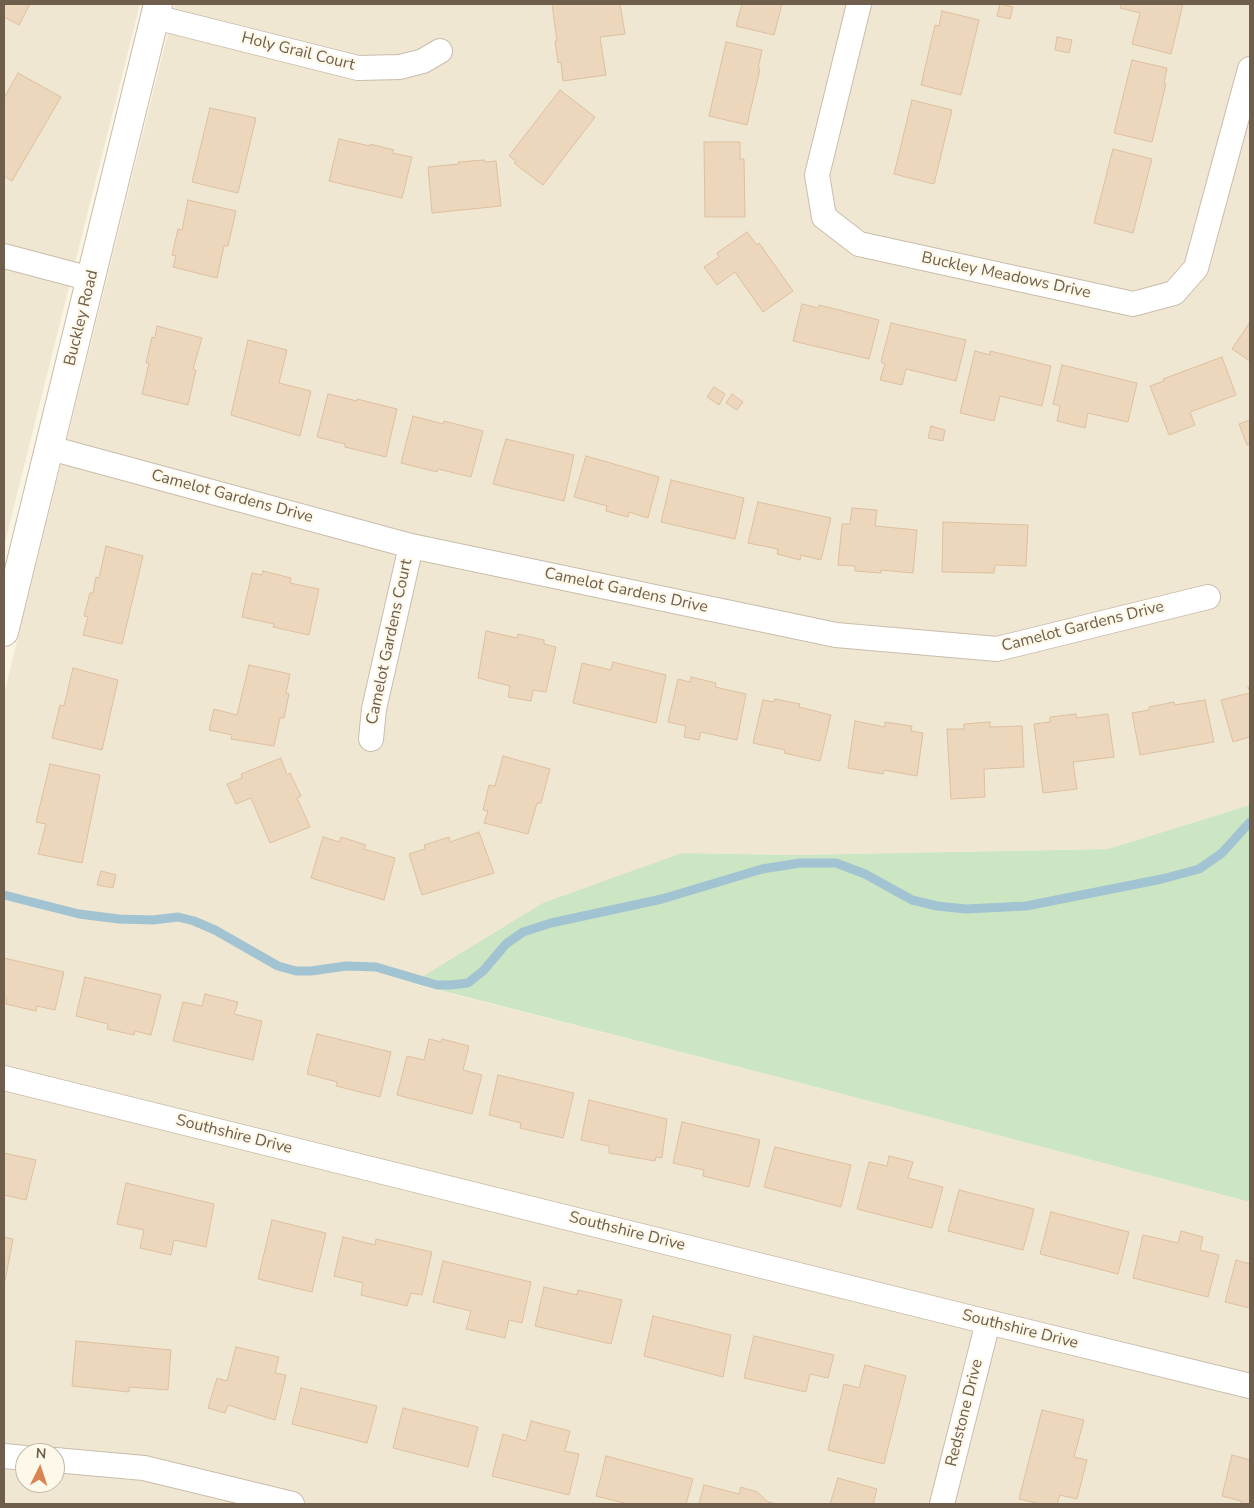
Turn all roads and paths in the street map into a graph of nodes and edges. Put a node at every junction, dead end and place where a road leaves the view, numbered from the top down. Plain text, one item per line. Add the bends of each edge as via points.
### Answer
1 (859, 4) edge
2 (157, 10) edge
3 (440, 51) dead end
4 (1250, 69) edge
5 (4, 256) edge
6 (91, 279) junction
7 (50, 448) junction
8 (411, 546) junction
9 (1208, 597) dead end
10 (4, 632) edge
11 (371, 739) dead end
12 (4, 1078) edge
13 (988, 1322) junction
14 (1250, 1386) edge
15 (65, 1461) edge
16 (292, 1504) edge
17 (942, 1504) edge

1 - 4 street, Buckley Meadows Drive via 817,175 824,216 858,244 1133,304 1174,294 1196,268
2 - 3 street, Holy Grail Court via 358,68 400,67 423,61
2 - 6 street, Buckley Road
5 - 6 street
6 - 7 street, Buckley Road
7 - 8 street, Camelot Gardens Drive
7 - 10 street, Buckley Road
8 - 9 street, Camelot Gardens Drive via 836,635 997,649
8 - 11 street, Camelot Gardens Court via 374,708
12 - 13 street, Southshire Drive
13 - 14 street, Southshire Drive
13 - 17 street, Redstone Drive
15 - 16 street via 144,1468

